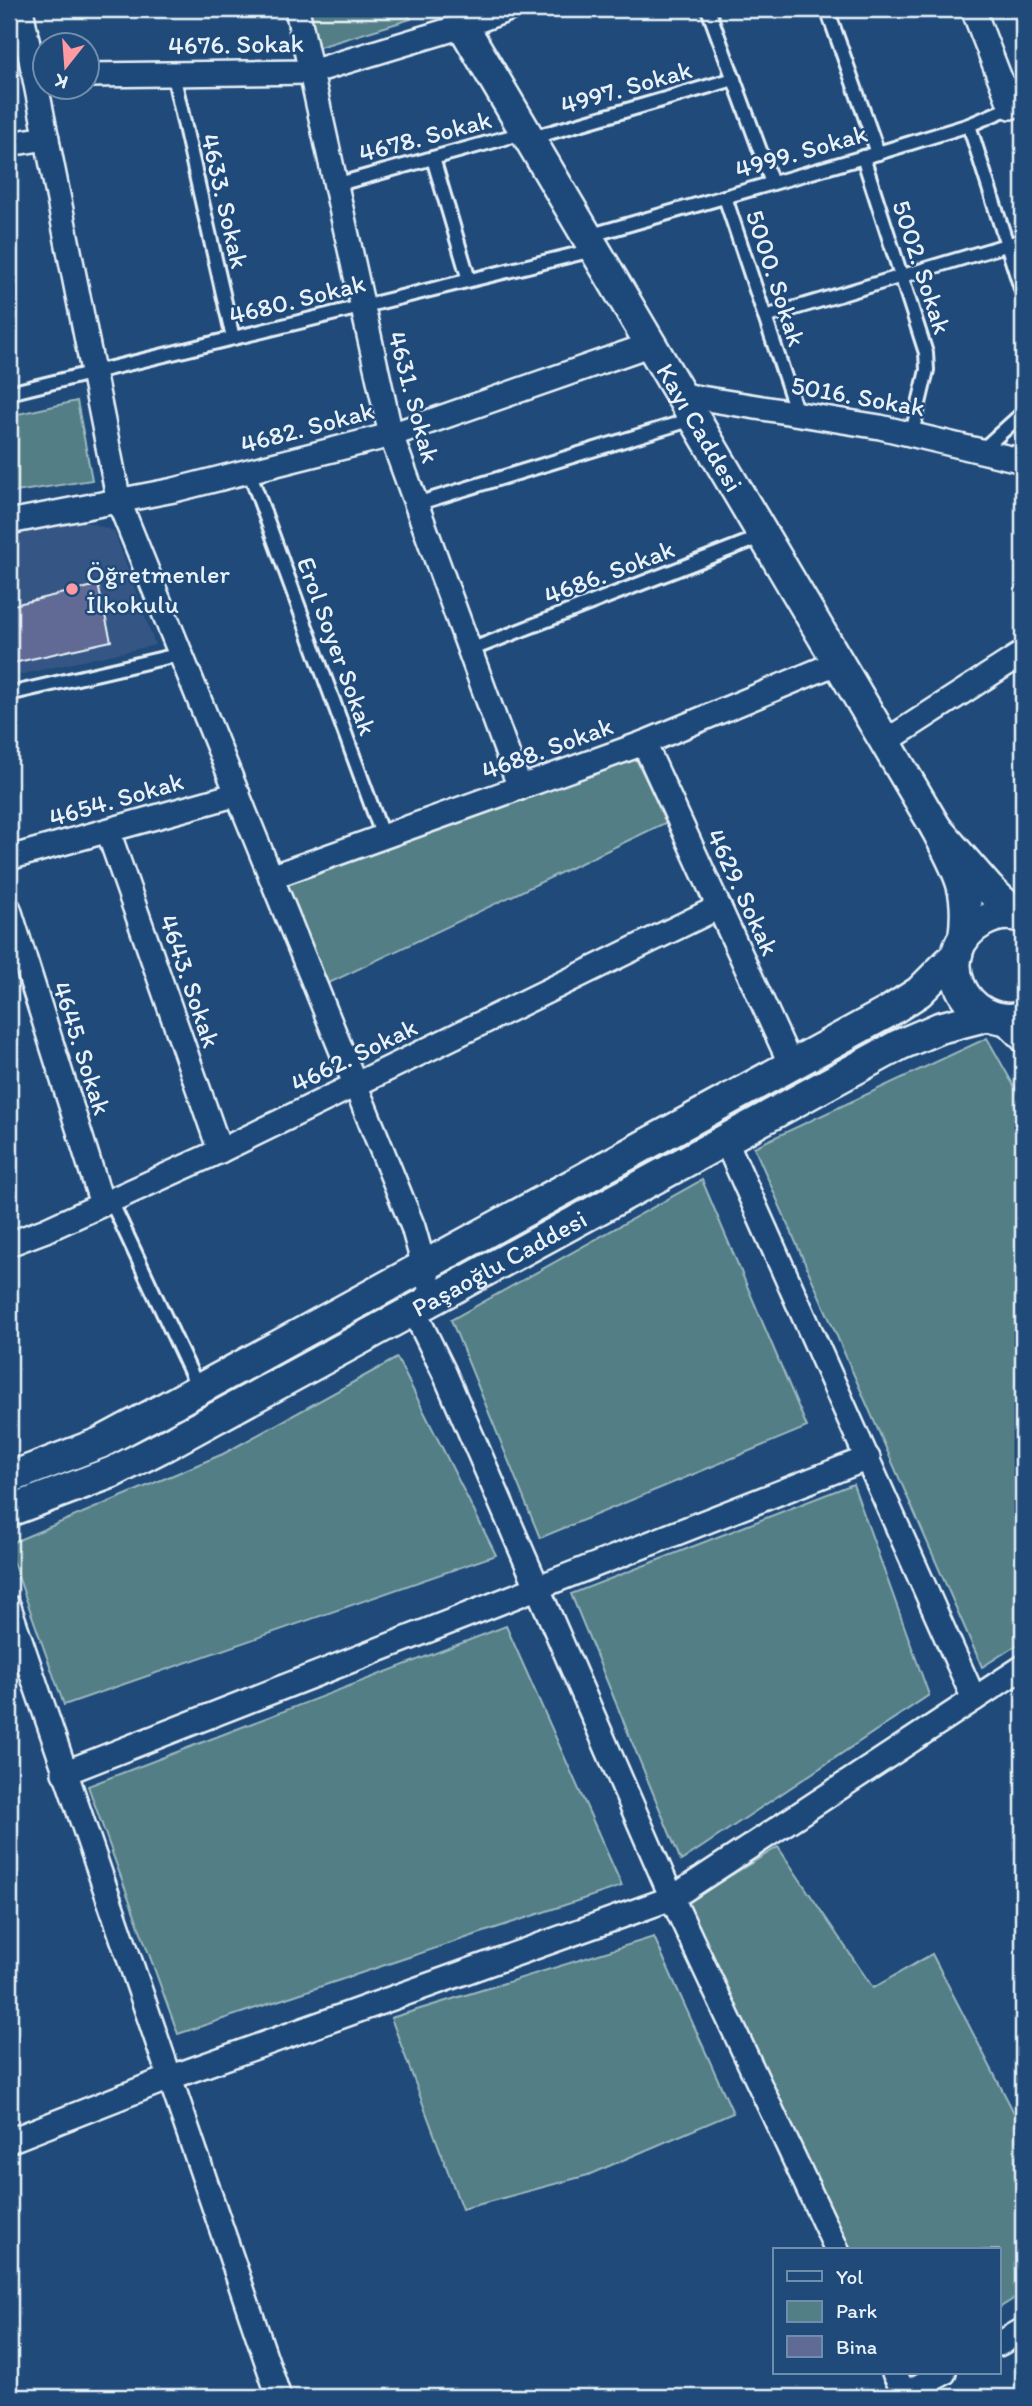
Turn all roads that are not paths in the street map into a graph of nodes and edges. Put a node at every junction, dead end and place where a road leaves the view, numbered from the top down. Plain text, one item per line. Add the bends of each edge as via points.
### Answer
1 (21, 9) edge
2 (297, 9) edge
3 (509, 9) edge
4 (708, 9) edge
5 (827, 9) edge
6 (973, 9) edge
7 (454, 14) edge
8 (32, 47) edge
9 (311, 72) junction
10 (173, 74) junction
11 (102, 75) edge
12 (734, 79) junction
13 (43, 102) edge
14 (1017, 105) edge
15 (969, 125) junction
16 (529, 135) junction
17 (47, 138) junction
18 (9, 144) edge
19 (878, 153) junction
20 (863, 157) junction
21 (433, 158) junction
22 (772, 183) junction
23 (335, 185) junction
24 (725, 197) junction
25 (1023, 240) edge
26 (592, 242) junction
27 (1007, 244) junction
28 (901, 276) junction
29 (469, 280) junction
30 (1023, 295) edge
31 (362, 306) junction
32 (765, 317) junction
33 (233, 338) junction
34 (652, 344) junction
35 (93, 372) junction
36 (9, 393) edge
37 (688, 407) junction
38 (797, 413) junction
39 (1023, 413) edge
40 (912, 433) junction
41 (391, 435) junction
42 (982, 450) junction
43 (1023, 461) edge
44 (248, 471) junction
45 (119, 502) junction
46 (416, 504) junction
47 (9, 522) edge
48 (764, 536) junction
49 (470, 650) junction
50 (1023, 653) edge
51 (181, 654) junction
52 (839, 662) junction
53 (9, 694) edge
54 (885, 742) junction
55 (644, 743) junction
56 (520, 788) junction
57 (238, 794) junction
58 (936, 828) junction
59 (108, 831) junction
60 (383, 837) junction
61 (9, 858) edge
62 (271, 877) junction
63 (719, 907) junction
64 (9, 909) edge
65 (1021, 917) edge
66 (961, 946) junction
67 (1005, 1017) edge
68 (1023, 1040) edge
69 (791, 1065) junction
70 (355, 1085) junction
71 (725, 1139) junction
72 (220, 1151) junction
73 (107, 1202) junction
74 (9, 1244) edge
75 (425, 1266) junction
76 (423, 1304) junction
77 (199, 1390) junction
78 (868, 1458) junction
79 (9, 1478) edge
80 (9, 1511) edge
81 (538, 1588) junction
82 (9, 1607) edge
83 (1023, 1667) edge
84 (974, 1699) junction
85 (64, 1773) junction
86 (672, 1898) junction
87 (169, 2078) junction
88 (9, 2141) edge
89 (836, 2248) edge
90 (1023, 2330) edge
91 (1000, 2343) edge
92 (894, 2374) edge
93 (942, 2374) edge
94 (903, 2396) edge
95 (279, 2397) edge

1 - 8 street
2 - 9 street, 4631. Sokak
3 - 7 street, 4676. Sokak
4 - 12 lane, 5000. Sokak
5 - 19 lane
6 - 14 street
7 - 9 street, 4676. Sokak
7 - 16 street, Kayı Caddesi
9 - 10 street, 4676. Sokak
9 - 23 street, 4631. Sokak
10 - 11 street, 4676. Sokak
10 - 33 lane, 4633. Sokak
12 - 16 lane, 4997. Sokak
12 - 22 lane, 5000. Sokak
13 - 17 street
14 - 15 lane, 4999. Sokak
15 - 19 lane, 4999. Sokak
15 - 27 lane
16 - 21 lane, 4678. Sokak
16 - 26 street, Kayı Caddesi
17 - 18 street
17 - 35 street
19 - 20 lane, 4999. Sokak
20 - 22 lane, 4999. Sokak
20 - 28 lane, 5002. Sokak
21 - 23 lane, 4678. Sokak
21 - 29 lane
22 - 24 lane, 4999. Sokak
23 - 31 street, 4631. Sokak
24 - 26 lane, 4999. Sokak
24 - 32 lane, 5000. Sokak
25 - 27 lane
26 - 29 lane, 4680. Sokak
26 - 34 street, Kayı Caddesi
27 - 28 lane
27 - 30 lane
28 - 32 lane
28 - 40 lane, 5002. Sokak via 927,360
29 - 31 lane, 4680. Sokak
31 - 33 lane, 4680. Sokak
31 - 41 street, 4631. Sokak
32 - 38 lane, 5000. Sokak
33 - 35 lane, 4680. Sokak
34 - 37 street, Kayı Caddesi
34 - 41 street, 4682. Sokak
35 - 36 lane, 4680. Sokak
35 - 45 street
37 - 38 street, 5016. Sokak
37 - 46 lane
37 - 48 street, Kayı Caddesi
38 - 40 street, 5016. Sokak
39 - 42 lane
40 - 42 street, 5016. Sokak
41 - 44 street, 4682. Sokak
41 - 46 street, 4631. Sokak
42 - 43 street, 5016. Sokak
44 - 45 street, 4682. Sokak
44 - 60 lane, Erol Soyer Sokak
45 - 47 street, 4682. Sokak
45 - 51 street
46 - 49 street, 4631. Sokak
48 - 49 lane, 4686. Sokak
48 - 52 street, Kayı Caddesi
49 - 56 street, 4631. Sokak
50 - 54 street
51 - 53 lane
51 - 57 street
52 - 54 street, Kayı Caddesi
52 - 55 street, 4688. Sokak
54 - 58 street, Kayı Caddesi
55 - 56 street, 4688. Sokak
55 - 63 street, 4629. Sokak
56 - 60 street, 4688. Sokak
57 - 59 street, 4654. Sokak
57 - 62 street
58 - 65 street, Kayı Caddesi via 989,889
58 - 66 street, Kayı Caddesi via 966,896
59 - 61 street, 4654. Sokak
59 - 72 street, 4643. Sokak
60 - 62 street, 4688. Sokak
62 - 70 street
63 - 69 street, 4629. Sokak
63 - 70 street, 4662. Sokak
64 - 73 street, 4645. Sokak
65 - 66 street, Paşaoğlu Caddesi via 990,918 975,926
66 - 67 street, Kayı Caddesi via 956,970 959,987 981,1012
66 - 69 street, Paşaoğlu Caddesi via 937,975 905,1001
67 - 68 street
67 - 71 street, Paşaoğlu Caddesi via 939,1028 899,1045
69 - 75 street, Paşaoğlu Caddesi
70 - 72 street, 4662. Sokak
70 - 75 street
71 - 76 street, Paşaoğlu Caddesi
71 - 78 street
72 - 73 street, 4662. Sokak
73 - 74 street, 4662. Sokak
73 - 77 lane, 4645. Sokak
75 - 76 street
75 - 77 street, Paşaoğlu Caddesi
76 - 80 street, Paşaoğlu Caddesi via 113,1472
76 - 81 street via 444,1373
77 - 79 street, Paşaoğlu Caddesi via 100,1443
78 - 81 street
78 - 84 street
81 - 85 street
81 - 86 street
82 - 85 street
83 - 84 street
84 - 86 street
85 - 87 street
86 - 87 street
86 - 89 street
87 - 88 street
87 - 95 street
90 - 91 street
92 - 94 street
93 - 94 street

